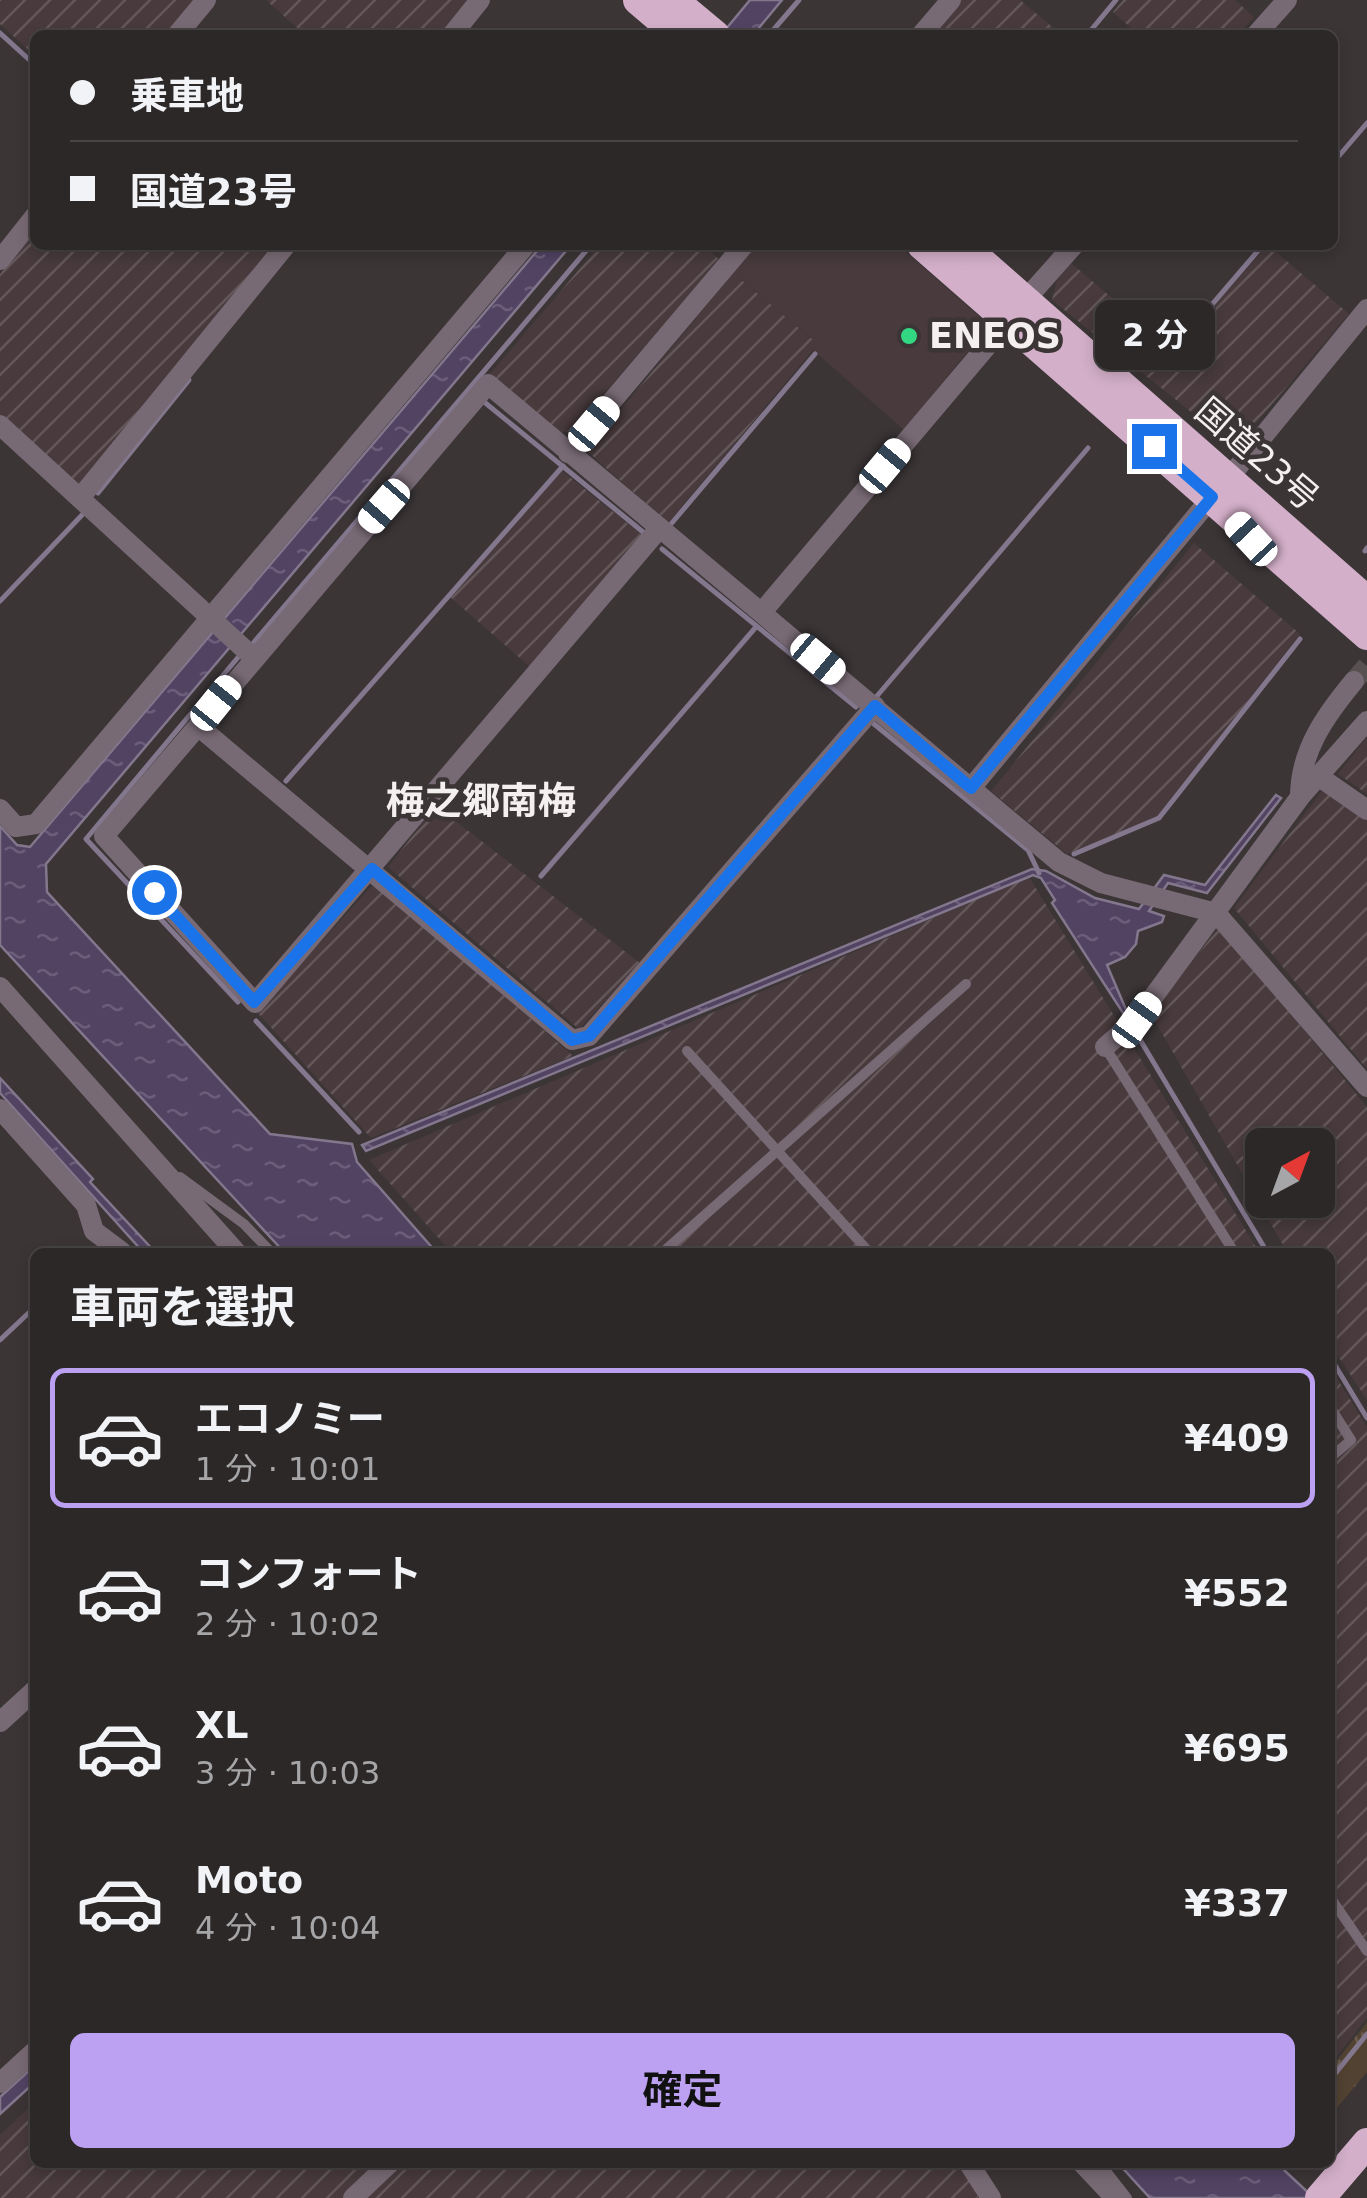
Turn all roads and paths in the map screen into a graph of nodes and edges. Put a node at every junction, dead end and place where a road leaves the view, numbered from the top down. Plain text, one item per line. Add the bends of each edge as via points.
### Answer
1 (206, 0) edge
2 (480, 0) edge
3 (638, 0) edge
4 (674, 0) edge
5 (950, 0) edge
6 (1287, 0) edge
7 (181, 30) edge
8 (456, 30) edge
9 (673, 30) edge
10 (709, 30) edge
11 (925, 30) edge
12 (1260, 30) edge
13 (30, 222) edge
14 (282, 250) edge
15 (522, 250) edge
16 (740, 250) edge
17 (929, 250) edge
18 (966, 250) edge
19 (1070, 250) edge
20 (0, 260) edge
21 (1367, 309) edge
22 (1018, 310) junction
23 (0, 424) edge
24 (568, 453) junction
25 (1220, 488) junction
26 (80, 498) junction
27 (658, 530) junction
28 (1345, 586) edge
29 (1367, 601) edge
30 (762, 612) junction
31 (212, 620) junction
32 (1367, 635) edge
33 (247, 652) junction
34 (1361, 669) edge
35 (875, 706) junction
36 (1367, 721) edge
37 (198, 726) junction
38 (1321, 778) junction
39 (971, 788) junction
40 (1300, 797) junction
41 (0, 809) edge
42 (1367, 810) edge
43 (372, 869) junction
44 (1216, 913) junction
45 (966, 984) dead end
46 (0, 987) edge
47 (1105, 1047) joint
48 (688, 1051) dead end
49 (1367, 1086) edge
50 (0, 1109) edge
51 (144, 1151) junction
52 (778, 1151) junction
53 (116, 1248) edge
54 (232, 1248) edge
55 (267, 1248) edge
56 (668, 1248) edge
57 (865, 1248) edge
58 (1231, 1248) edge
59 (1335, 1414) edge
60 (1335, 1454) edge
61 (30, 1695) edge
62 (0, 1722) edge
63 (1335, 1904) edge
64 (1367, 1951) edge
65 (30, 2056) edge
66 (0, 2083) edge
67 (1367, 2144) edge
68 (1367, 2166) edge
69 (384, 2168) edge
70 (972, 2168) edge
71 (1088, 2168) edge
72 (1104, 2168) edge
73 (352, 2198) edge
74 (991, 2198) edge
75 (1115, 2198) edge
76 (1127, 2198) edge
77 (1320, 2198) edge
78 (1340, 2198) edge

1 - 7 street
2 - 8 street
3 - 9 highway
4 - 10 highway
5 - 11 street
6 - 12 street
13 - 20 street
14 - 26 street
15 - 31 street
16 - 24 street
17 - 22 highway, 国道23号
18 - 22 highway, 国道23号
19 - 22 street
21 - 25 street
22 - 25 highway, 国道23号
22 - 30 street
23 - 26 street
24 - 27 street
24 - 33 street via 488,384
25 - 28 highway, 国道23号
25 - 28 highway via 1284,511
25 - 34 highway
25 - 39 street
26 - 31 street
27 - 30 street
27 - 43 street
28 - 29 highway, 国道23号
28 - 32 highway, 国道23号
30 - 35 street
31 - 33 street
31 - 41 street via 36,824 16,826
33 - 37 street
34 - 40 street via 1300,766
35 - 39 street
35 - 43 street via 589,1036 572,1040
36 - 38 street
37 - 43 street
37 - 43 street via 104,836 254,1002
38 - 40 street
38 - 42 street
39 - 44 street via 1059,862 1101,883
40 - 44 street
44 - 47 street via 1130,1026
44 - 49 street
45 - 52 lane
46 - 51 street
47 - 58 lane
48 - 52 lane
50 - 53 street via 86,1204 94,1232
51 - 54 street
51 - 55 lane
52 - 56 lane
52 - 57 lane
59 - 60 lane via 1351,1440
61 - 62 street
63 - 64 lane
65 - 66 street
67 - 77 highway
68 - 78 highway
69 - 73 street
70 - 74 street
71 - 75 street
72 - 76 lane

